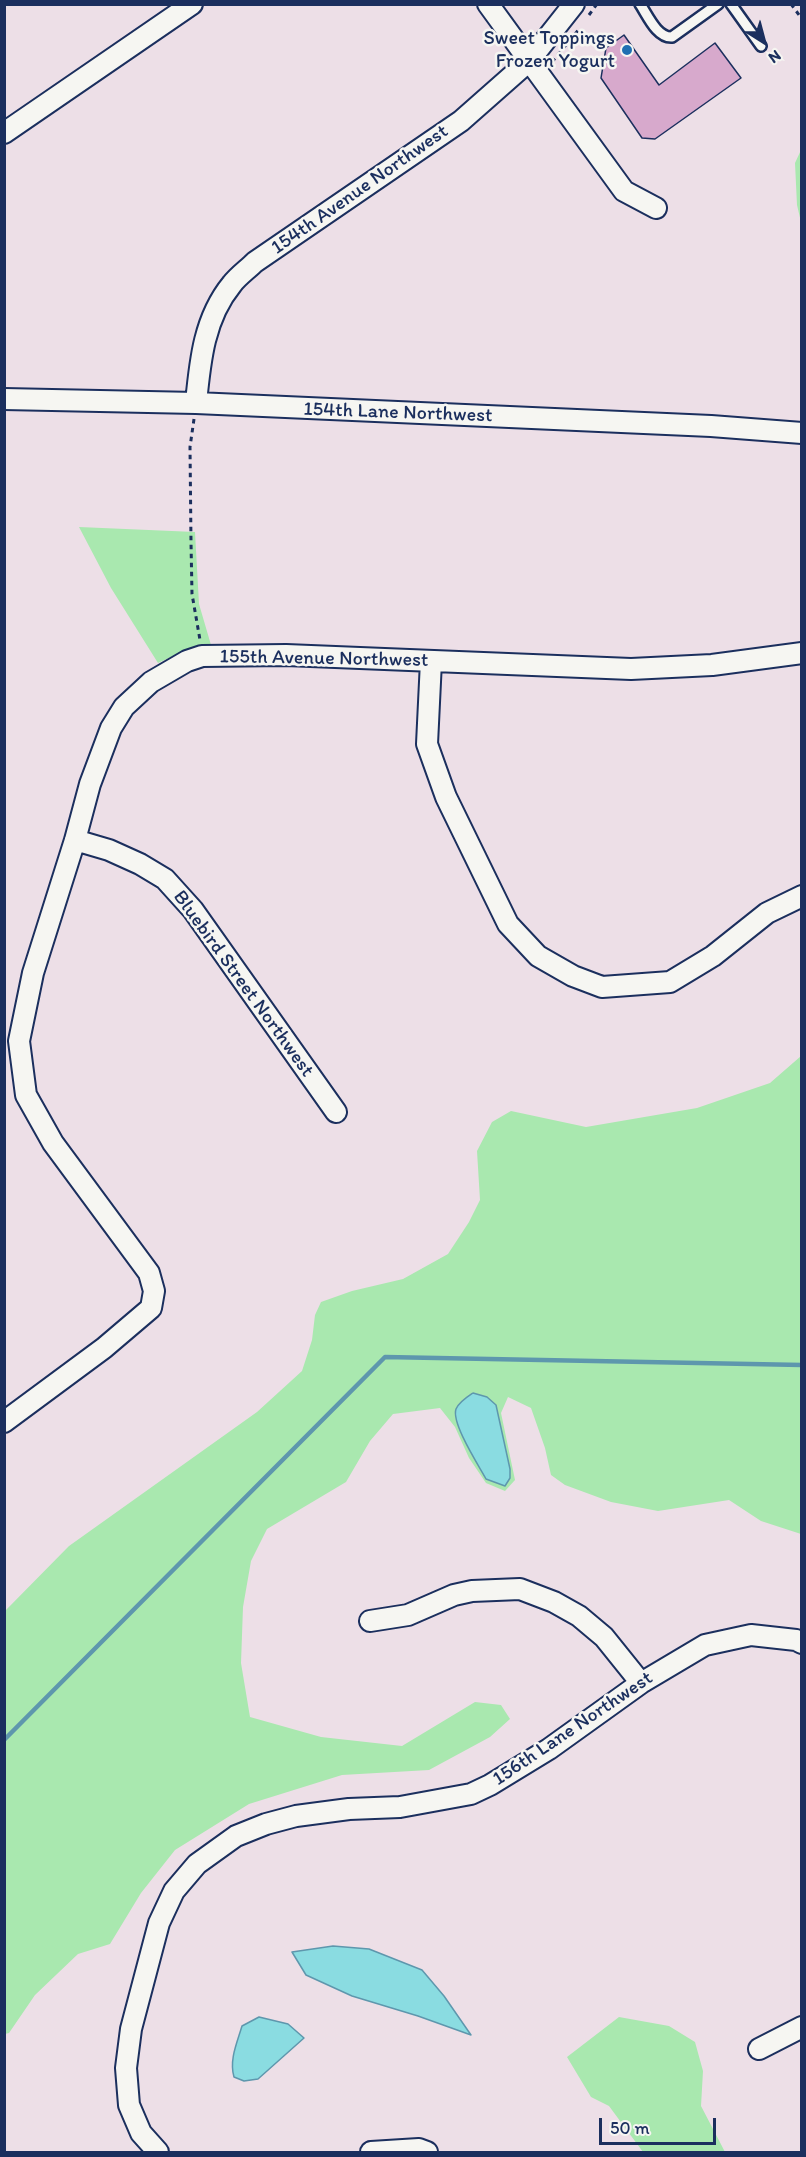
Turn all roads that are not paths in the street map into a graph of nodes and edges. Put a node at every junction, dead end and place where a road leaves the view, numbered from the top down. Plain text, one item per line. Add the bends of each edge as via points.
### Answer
1 (192, 4) edge
2 (488, 4) edge
3 (574, 4) edge
4 (718, 4) edge
5 (730, 4) edge
6 (641, 5) edge
7 (761, 46) dead end
8 (529, 61) junction
9 (4, 133) edge
10 (656, 208) dead end
11 (4, 399) edge
12 (196, 403) junction
13 (796, 432) edge
14 (801, 653) edge
15 (431, 661) junction
16 (75, 840) junction
17 (801, 896) edge
18 (336, 1112) dead end
19 (4, 1422) edge
20 (370, 1621) dead end
21 (801, 1643) edge
22 (641, 1683) junction
23 (801, 2027) edge
24 (759, 2049) dead end
25 (158, 2152) edge
26 (371, 2152) edge
27 (427, 2152) edge

1 - 9 street
2 - 8 street
3 - 8 street, 154th Avenue Northwest
4 - 6 lane via 672,37 661,34
5 - 7 lane
8 - 10 street via 624,191
8 - 12 street, 154th Avenue Northwest via 461,120 255,262 232,284 214,311 202,351
11 - 12 street, 154th Lane Northwest
12 - 13 street, 154th Lane Northwest
14 - 15 street, 155th Avenue Northwest via 712,665 631,669
15 - 16 street, 155th Avenue Northwest via 286,655 202,656 187,661 152,682 124,707 111,728 94,773
15 - 17 street via 427,744 446,796 508,924 537,956 602,987 670,982 713,956 767,913
16 - 18 street, Bluebird Street Northwest via 109,850 165,879 193,910
16 - 19 street, 155th Avenue Northwest via 33,973 19,1041 26,1095 53,1143 149,1273 154,1291 151,1308
20 - 22 street via 408,1615 472,1591 520,1589 579,1616 604,1637
21 - 22 street, 156th Lane Northwest via 751,1635 705,1645
22 - 25 street, 156th Lane Northwest via 549,1749 471,1794 400,1807 297,1816 236,1836 197,1864 174,1891 159,1923 131,2029 126,2068 129,2105 141,2133
23 - 24 street
26 - 27 street

